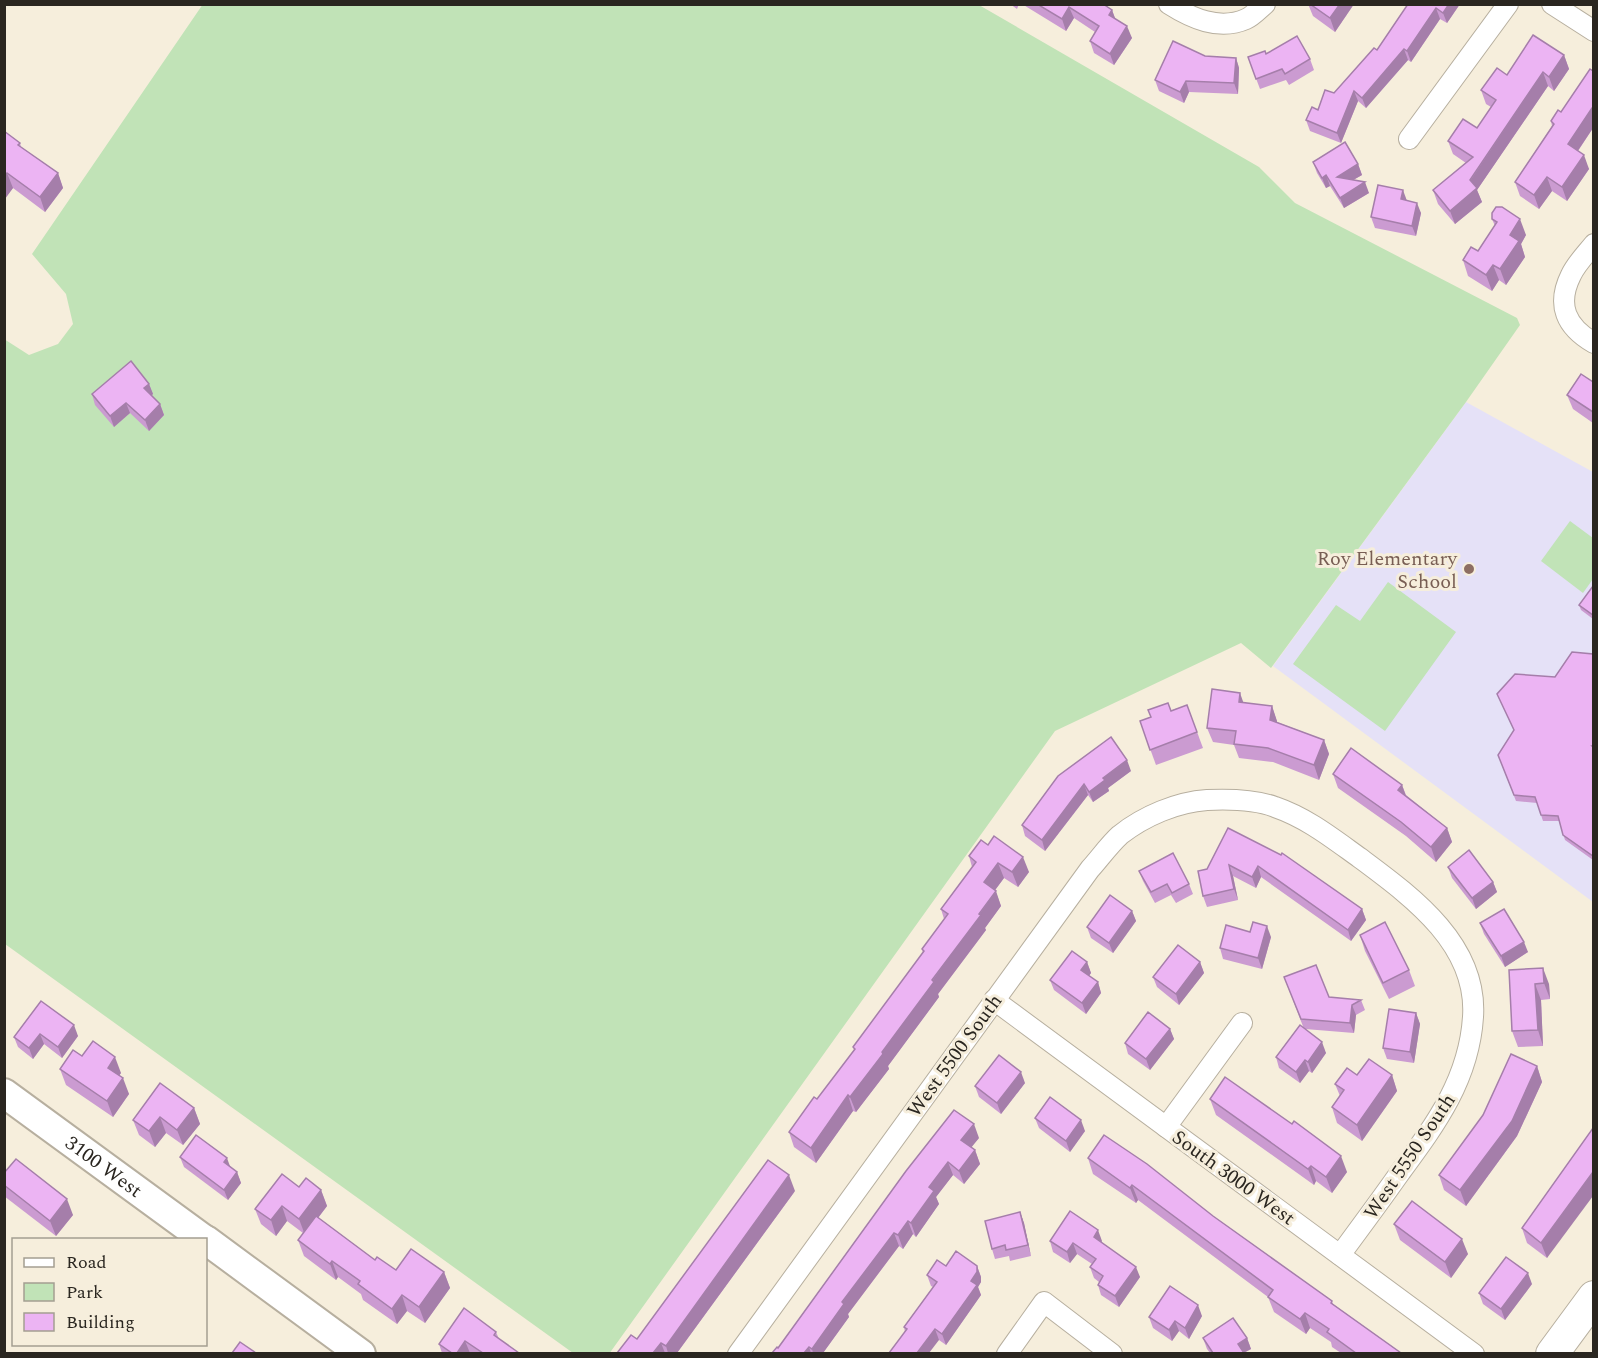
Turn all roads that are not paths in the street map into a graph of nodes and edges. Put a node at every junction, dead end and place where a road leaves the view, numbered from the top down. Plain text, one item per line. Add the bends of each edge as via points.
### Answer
1 (1169, 4) edge
2 (1265, 4) edge
3 (1508, 4) edge
4 (1552, 4) edge
5 (1593, 31) edge
6 (1409, 139) dead end
7 (1593, 244) edge
8 (1587, 339) edge
9 (994, 1000) junction
10 (1473, 1016) joint
11 (1242, 1023) dead end
12 (4, 1093) edge
13 (1166, 1127) junction
14 (202, 1238) edge
15 (207, 1241) edge
16 (1340, 1255) junction
17 (1593, 1297) edge
18 (361, 1353) edge
19 (738, 1353) edge
20 (1007, 1353) edge
21 (1112, 1353) edge
22 (1474, 1353) edge
23 (1552, 1353) edge

1 - 2 street via 1189,17 1218,24 1246,19
3 - 6 street
4 - 5 street
7 - 8 street via 1571,275 1563,298 1564,312
9 - 10 street, West 5500 South via 1090,869 1120,835 1158,811 1205,800 1242,800 1273,806 1311,823 1408,894 1462,957 1471,988
9 - 13 street, South 3000 West
9 - 19 street, West 5500 South
10 - 16 street, West 5550 South via 1466,1059 1451,1098
11 - 13 street
12 - 14 street, 3100 West
13 - 16 street, South 3000 West
15 - 18 street, 3100 West
16 - 22 street, South 3000 West
17 - 23 main road
20 - 21 street via 1044,1302

